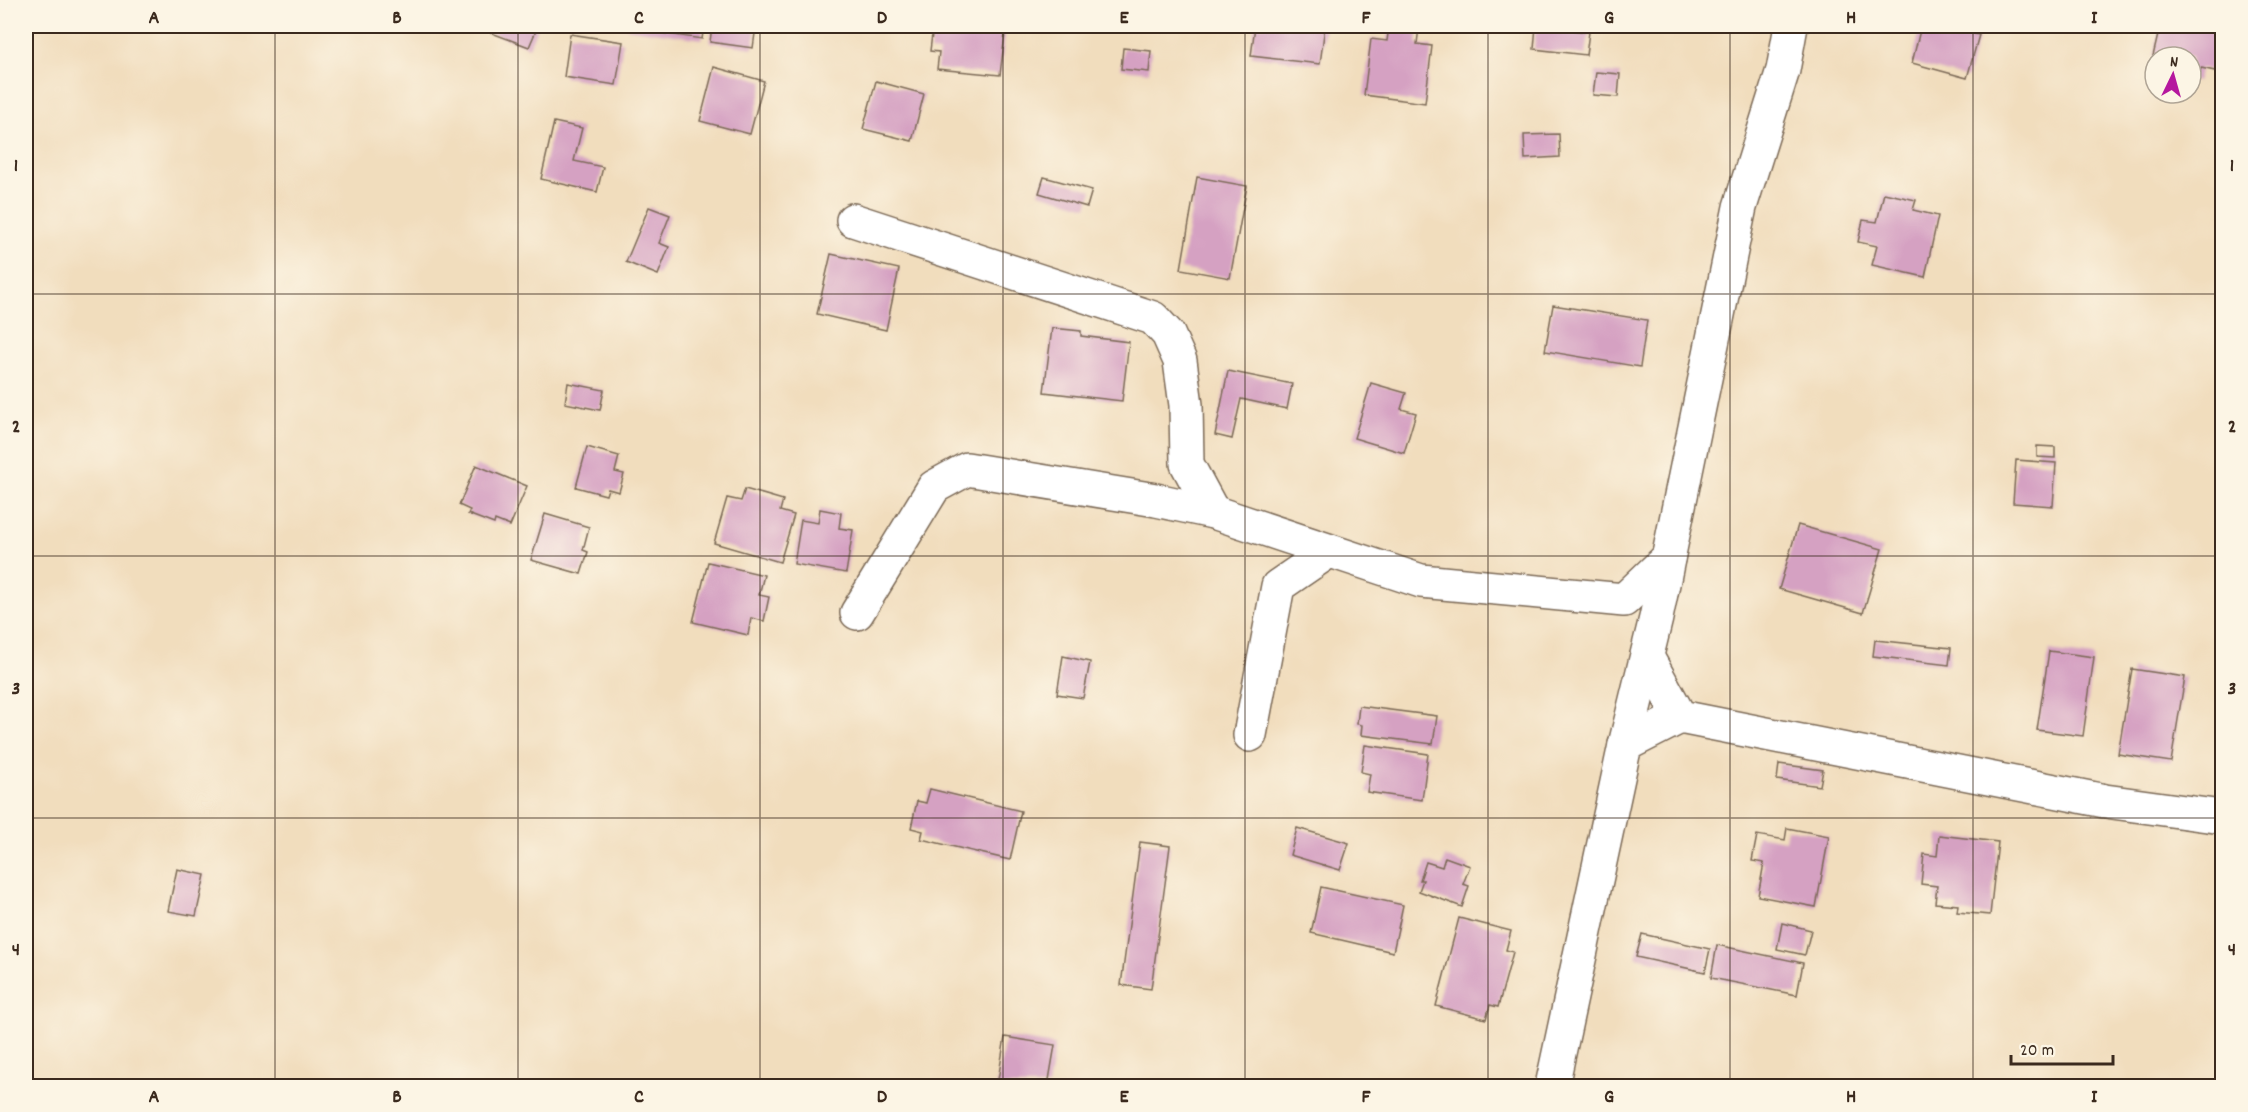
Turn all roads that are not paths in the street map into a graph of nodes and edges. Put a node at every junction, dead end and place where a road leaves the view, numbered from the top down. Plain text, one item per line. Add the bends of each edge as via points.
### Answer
1 (1791, 26) edge
2 (853, 220) dead end
3 (1187, 464) junction
4 (1156, 500) junction
5 (1212, 512) junction
6 (1274, 532) junction
7 (1329, 551) junction
8 (1668, 558) junction
9 (1278, 586) junction
10 (1624, 600) junction
11 (857, 613) dead end
12 (1656, 618) junction
13 (1647, 657) junction
14 (1680, 717) junction
15 (1250, 735) dead end
16 (1625, 745) junction
17 (2223, 817) edge
18 (1552, 1086) edge

1 - 8 street via 1783,70 1740,207
2 - 3 street via 1153,318 1168,334 1180,362 1186,405
3 - 4 street
3 - 5 street
4 - 5 street
4 - 11 street via 967,469 934,487
5 - 6 street
6 - 7 street
6 - 9 street
7 - 9 street
7 - 10 street via 1421,581
8 - 10 street
8 - 12 street
9 - 15 street
10 - 12 street
12 - 13 street
13 - 14 street
13 - 16 street
14 - 16 street
14 - 17 street via 2105,801
16 - 18 street

